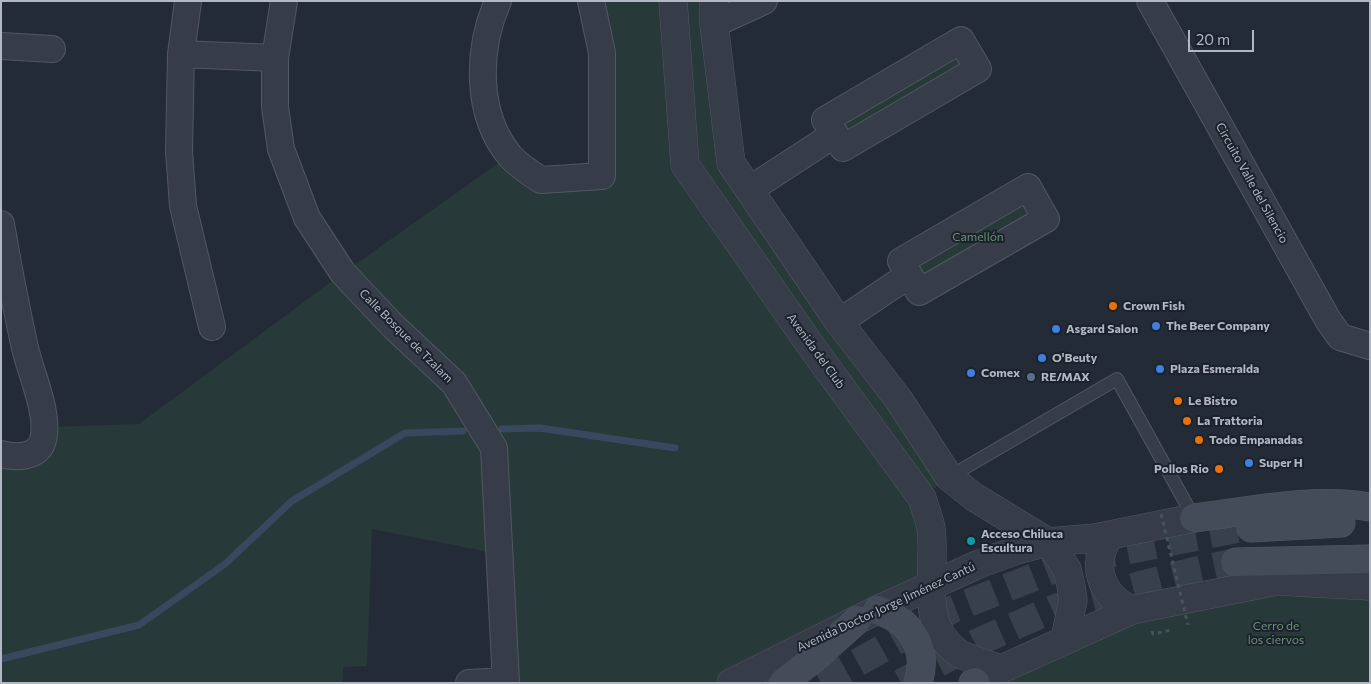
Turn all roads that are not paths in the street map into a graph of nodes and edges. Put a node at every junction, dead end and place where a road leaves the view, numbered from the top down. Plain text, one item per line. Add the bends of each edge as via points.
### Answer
1 (188, 1) edge
2 (284, 1) edge
3 (498, 1) edge
4 (591, 1) edge
5 (673, 1) edge
6 (764, 1) edge
7 (1150, 1) edge
8 (714, 13) edge
9 (1, 46) edge
10 (52, 49) dead end
11 (181, 54) junction
12 (275, 58) junction
13 (835, 134) junction
14 (749, 190) junction
15 (1, 224) edge
16 (909, 275) junction
17 (838, 322) junction
18 (212, 327) dead end
19 (1370, 346) edge
20 (1, 454) edge
21 (948, 477) junction
22 (1370, 507) edge
23 (1194, 518) junction
24 (1370, 521) edge
25 (1238, 529) tunnel mouth
26 (1110, 535) junction
27 (1048, 542) junction
28 (1370, 559) edge
29 (1236, 562) tunnel mouth
30 (932, 586) junction
31 (1370, 586) edge
32 (1132, 610) junction
33 (867, 615) junction
34 (1065, 639) junction
35 (1000, 669) junction
36 (506, 682) edge
37 (469, 683) edge
38 (731, 683) edge
39 (783, 683) edge
40 (918, 683) edge
41 (974, 683) edge

1 - 11 street
2 - 12 street, Calle Bosque de Tzalam
3 - 4 street via 486,33 482,81 485,100 496,132 510,155 541,180 602,176 602,54
5 - 30 street, Avenida del Club via 685,165 922,498 931,528
6 - 8 street
7 - 19 street, Circuito Valle del Silencio via 1328,320 1340,337
8 - 14 street via 731,163
9 - 10 street
11 - 12 street
11 - 18 street via 179,151 183,206
12 - 36 street, Calle Bosque de Tzalam via 275,107 281,149 307,218 343,274 454,383 494,448
13 - 13 street via 843,148 978,69 961,40 826,119
13 - 14 street
14 - 17 street
15 - 20 street via 25,349 46,426 42,443 32,454 12,457
16 - 16 street via 919,292 1046,219 1028,187 901,260
16 - 17 street
17 - 21 street via 899,400
21 - 23 lane via 1117,379
21 - 27 street via 974,497
22 - 23 main road via 1294,506
23 - 26 street, Avenida Doctor Jorge Jiménez Cantú
24 - 25 main road
26 - 27 street, Avenida Doctor Jorge Jiménez Cantú
26 - 32 street via 1098,567 1102,584 1122,605
27 - 30 street, Avenida Doctor Jorge Jiménez Cantú via 978,564
27 - 34 street via 1067,570 1071,586 1073,600
28 - 29 main road
30 - 33 street, Avenida Doctor Jorge Jiménez Cantú
30 - 35 street, Avenida del Club via 931,613 938,630 956,651
31 - 32 street via 1278,582
32 - 34 street
33 - 38 street, Avenida Doctor Jorge Jiménez Cantú
33 - 39 main road
33 - 40 main road via 901,620 916,637 922,654
34 - 35 street
35 - 41 street
36 - 37 street

